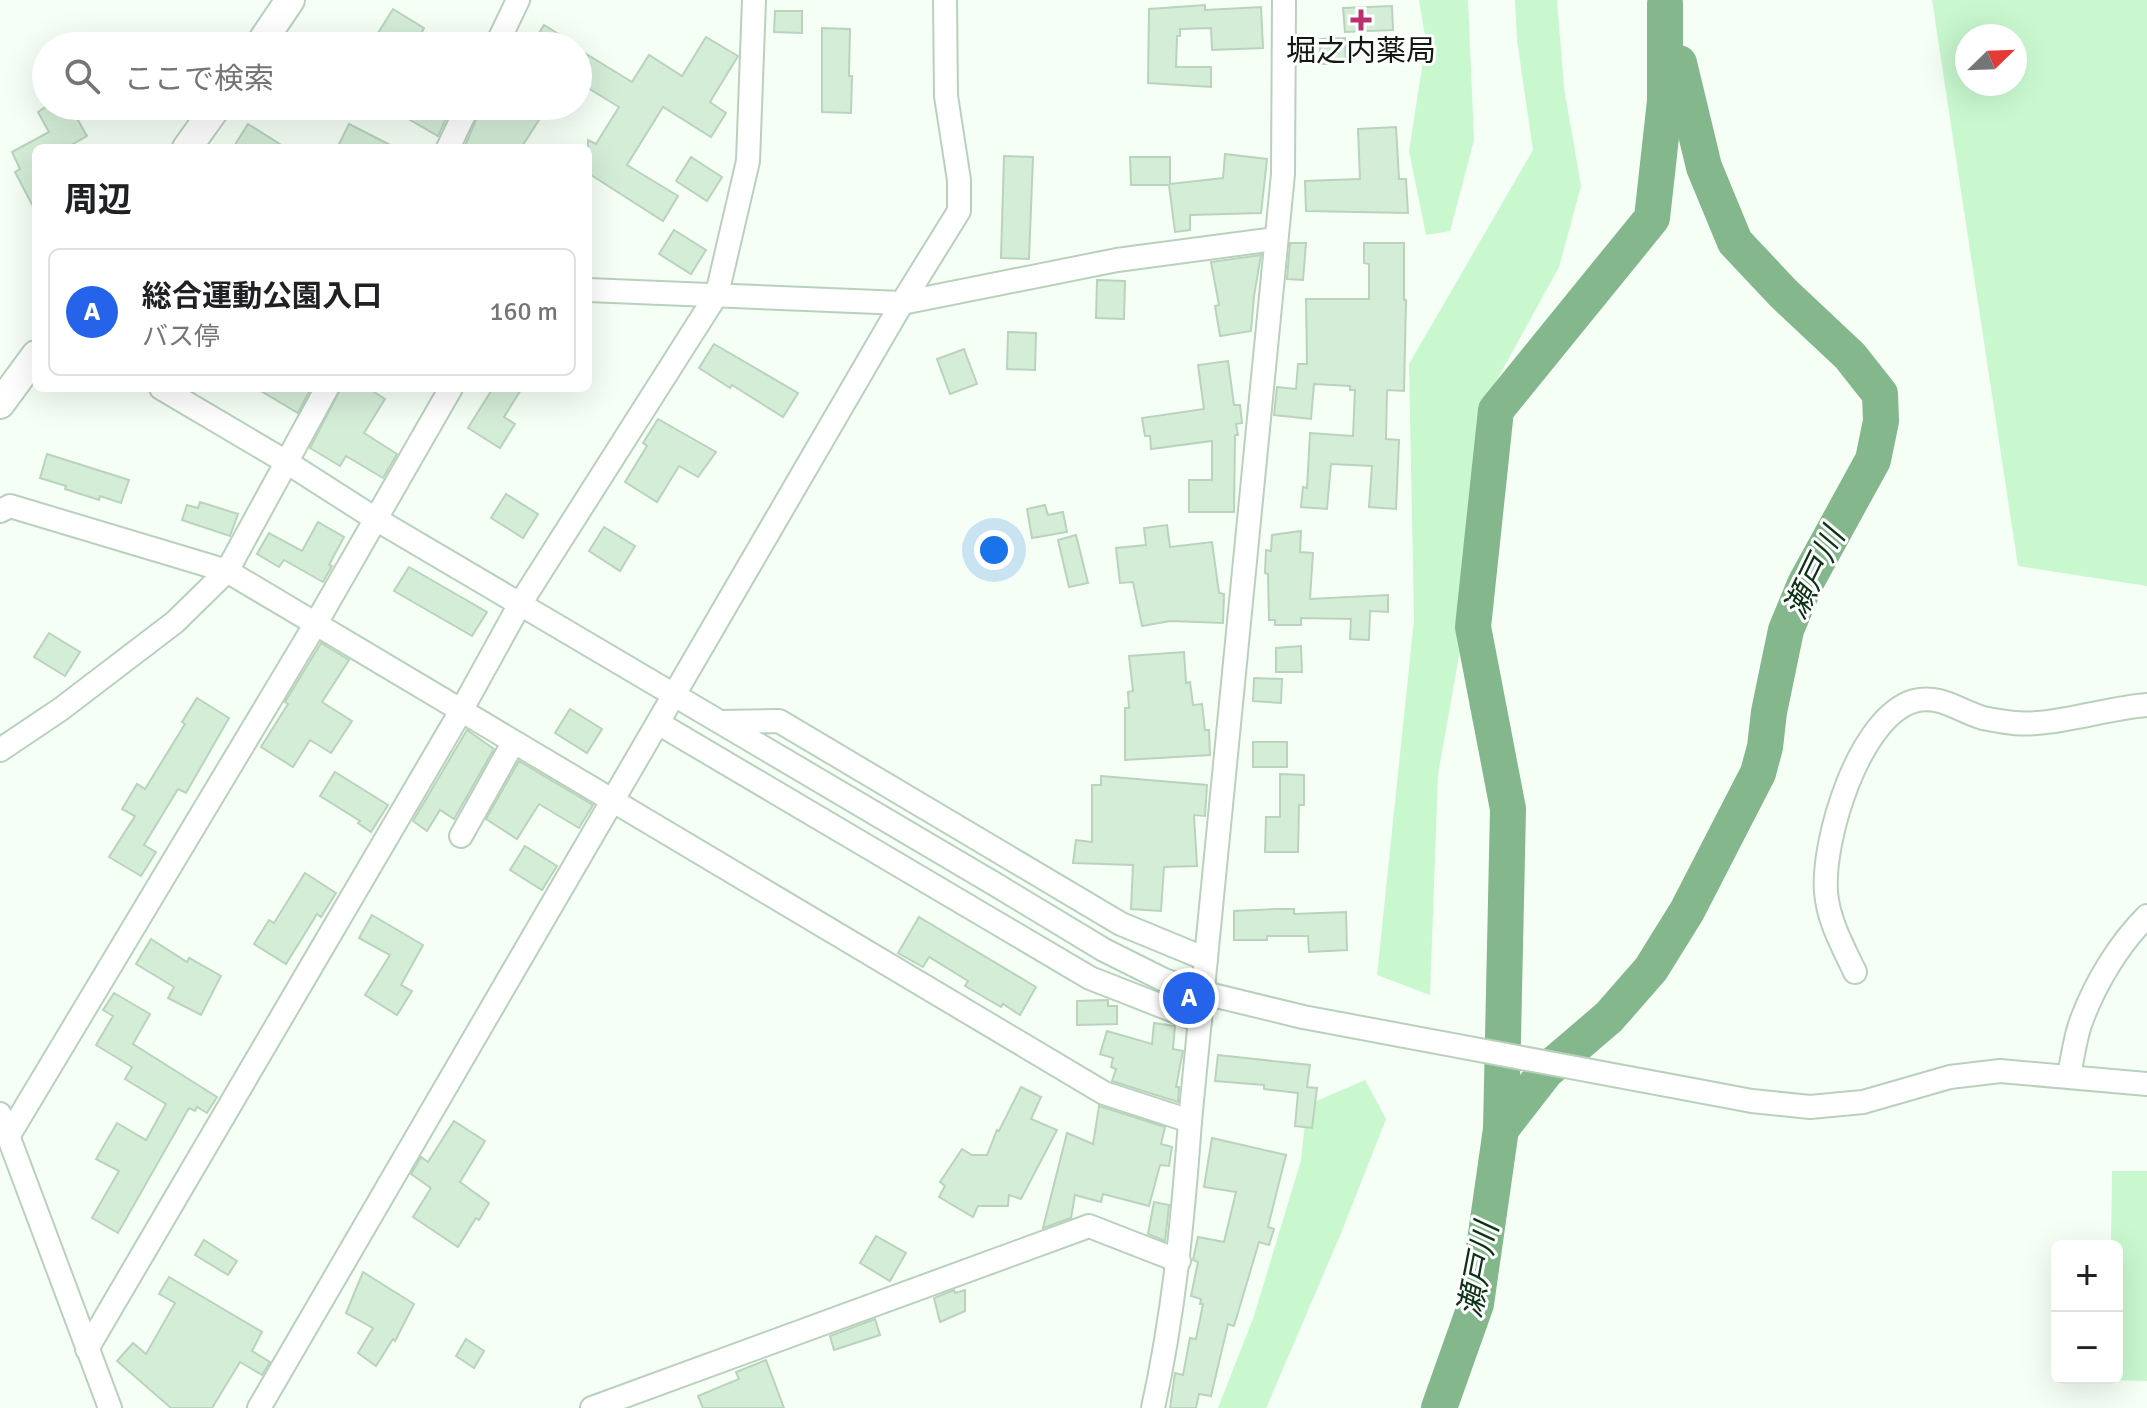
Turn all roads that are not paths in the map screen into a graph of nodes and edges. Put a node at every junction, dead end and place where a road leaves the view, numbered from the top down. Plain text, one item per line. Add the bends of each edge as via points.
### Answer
1 (290, 0) edge
2 (518, 0) edge
3 (754, 0) edge
4 (945, 0) edge
5 (1284, 0) edge
6 (268, 32) edge
7 (503, 32) edge
8 (207, 120) edge
9 (461, 120) edge
10 (190, 144) edge
11 (450, 144) edge
12 (1275, 239) junction
13 (592, 290) edge
14 (717, 294) junction
15 (902, 303) junction
16 (32, 360) edge
17 (168, 392) edge
18 (325, 392) edge
19 (449, 392) edge
20 (0, 404) edge
21 (288, 463) junction
22 (0, 511) edge
23 (374, 518) junction
24 (227, 571) junction
25 (520, 604) junction
26 (315, 625) junction
27 (673, 695) junction
28 (2147, 705) edge
29 (461, 711) junction
30 (720, 722) junction
31 (658, 723) junction
32 (513, 743) junction
33 (0, 750) edge
34 (611, 801) junction
35 (461, 836) dead end
36 (2147, 916) edge
37 (1206, 959) junction
38 (1855, 972) dead end
39 (1200, 1021) junction
40 (2069, 1075) junction
41 (2147, 1084) edge
42 (1190, 1121) junction
43 (4, 1125) edge
44 (1179, 1261) junction
45 (87, 1349) junction
46 (110, 1408) edge
47 (259, 1408) edge
48 (592, 1408) edge
49 (1153, 1408) edge

1 - 6 main road
2 - 7 street
3 - 14 street via 748,161
4 - 15 street via 946,96 959,211
5 - 12 street via 1283,174
8 - 10 main road
9 - 11 street
12 - 15 street via 1117,260
12 - 37 street
13 - 14 street
14 - 15 street
14 - 25 street
15 - 27 street
16 - 20 main road
17 - 21 street
18 - 21 street
19 - 23 street
21 - 23 street
21 - 24 street
22 - 24 street via 10,506
23 - 25 street
23 - 26 street
24 - 26 street
24 - 33 street via 175,622
25 - 27 street
25 - 29 street
26 - 29 street
26 - 43 street
27 - 30 street
27 - 31 street
28 - 38 street via 2017,723 1983,718 1939,700 1916,700 1896,708 1862,752 1849,780 1828,855 1825,891 1831,919
29 - 32 street
29 - 45 street
30 - 37 street via 779,721 1121,924
30 - 40 street, bridge via 1104,950 1196,991 1303,1017 1752,1101 1810,1107 1863,1102 1963,1075
31 - 34 street
31 - 39 street via 1090,978
32 - 34 street
32 - 35 street
34 - 42 street via 1104,1093
34 - 47 street
36 - 40 street via 2107,968 2081,1020
37 - 39 street
39 - 42 street
40 - 41 street
42 - 44 street
43 - 45 street
44 - 48 street via 1089,1226
44 - 49 street
45 - 46 street

